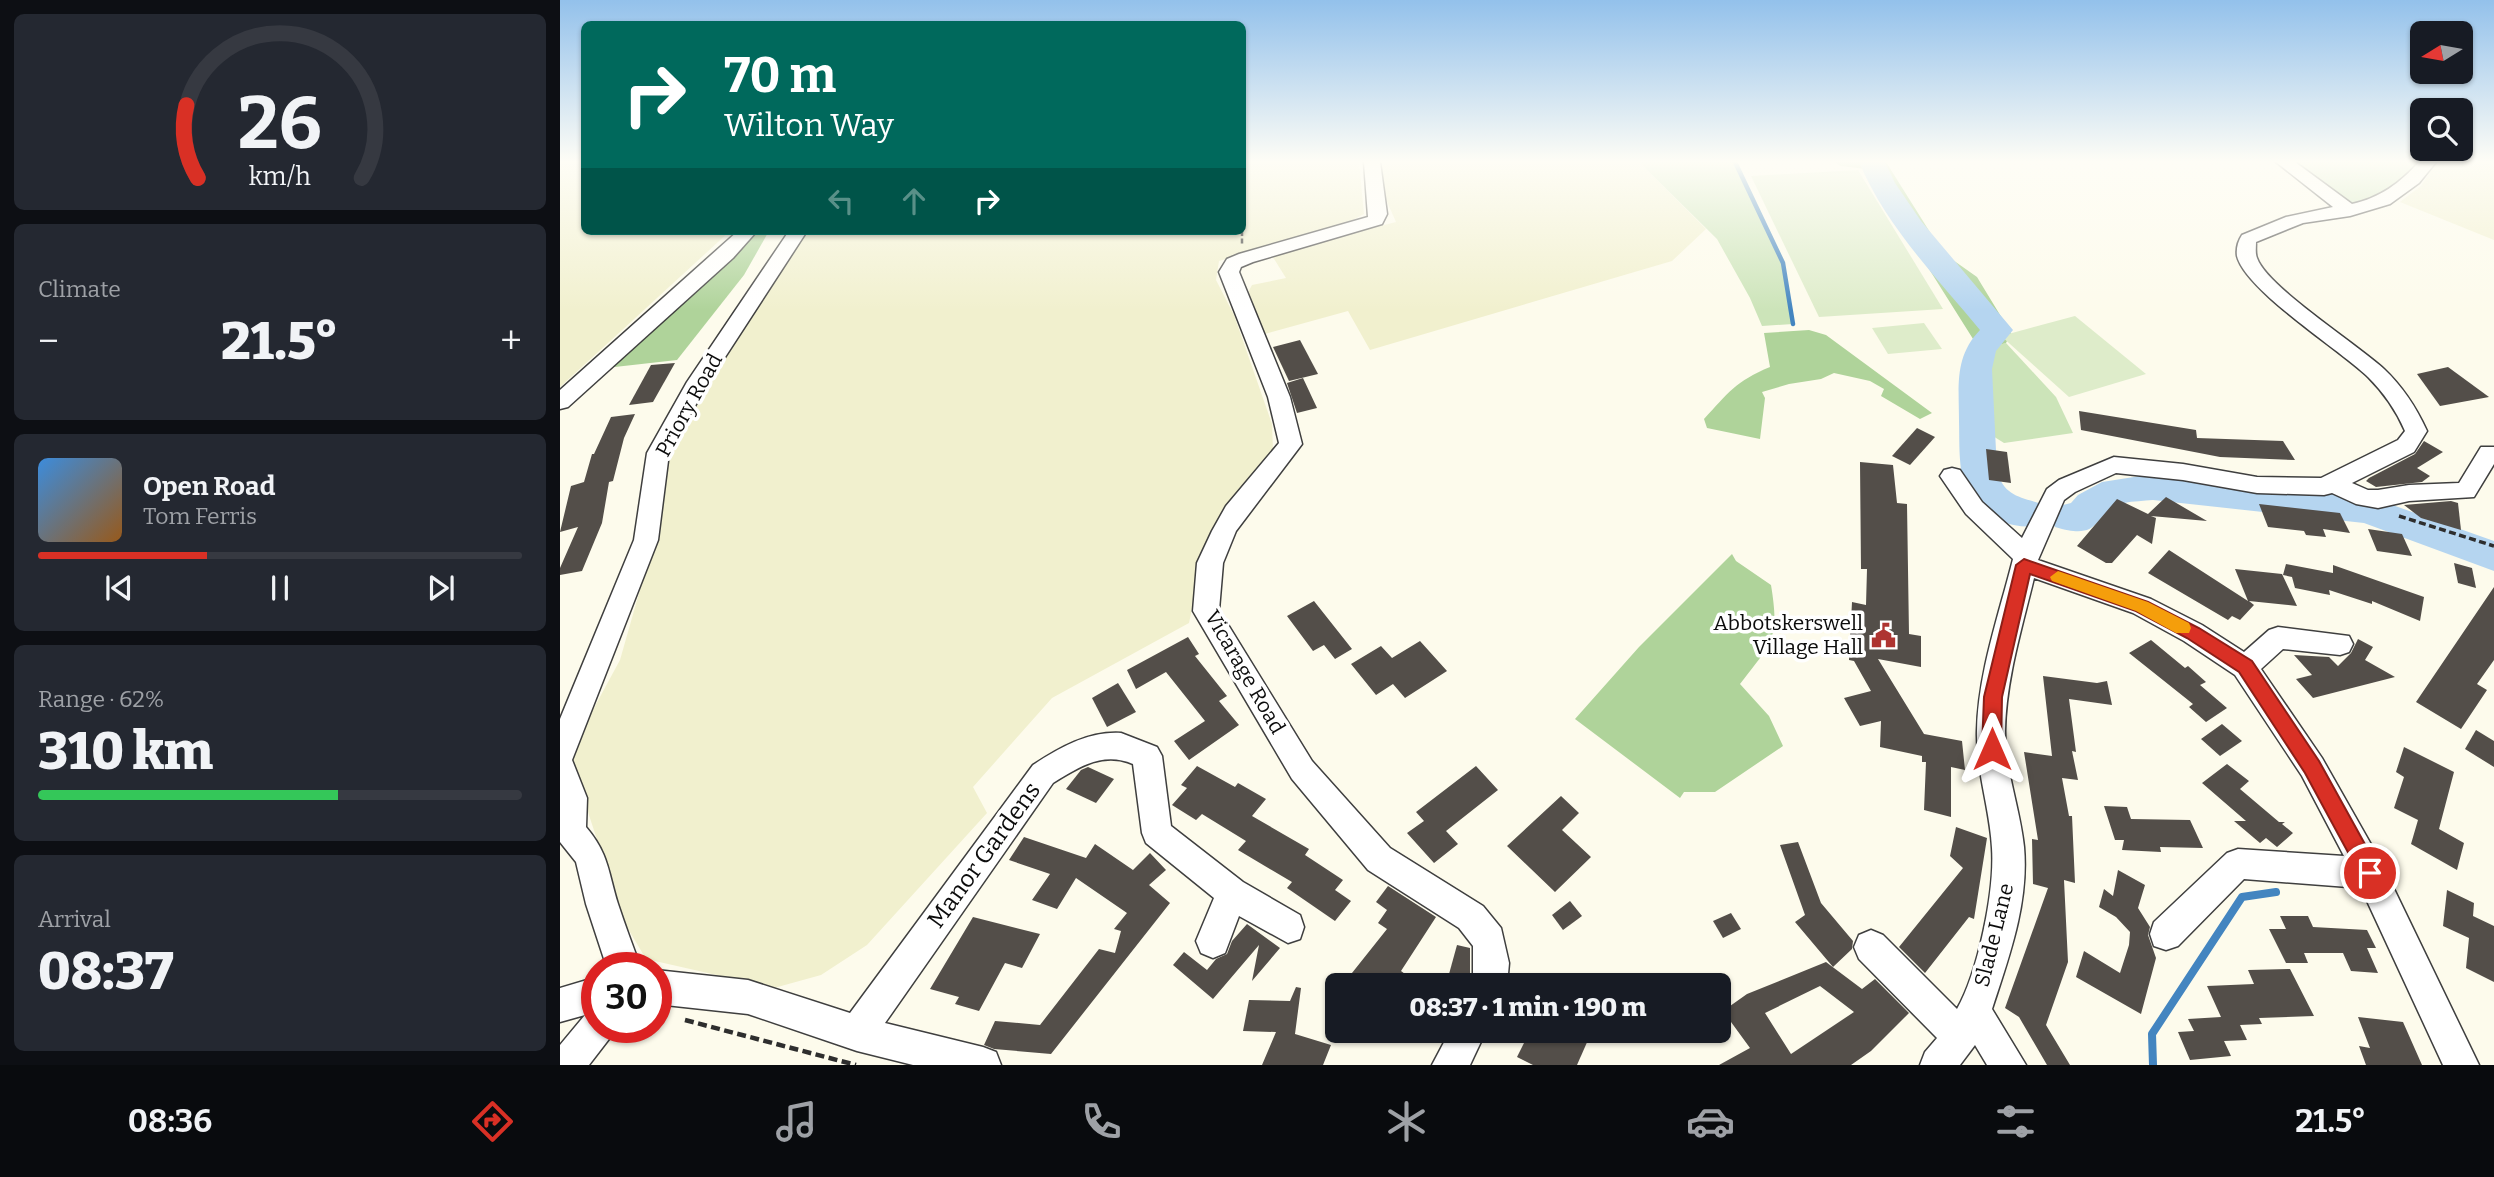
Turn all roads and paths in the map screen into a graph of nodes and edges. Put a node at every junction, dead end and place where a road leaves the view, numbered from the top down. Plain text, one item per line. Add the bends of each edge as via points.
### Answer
1 (1378, 212) edge
2 (2345, 212) edge
3 (744, 235) edge
4 (796, 235) edge
5 (560, 402) edge
6 (2489, 453) dead end
7 (1952, 476) dead end
8 (2328, 485) junction
9 (2396, 514) dead end
10 (2494, 545) edge
11 (2025, 560) junction
12 (2340, 644) dead end
13 (2245, 667) junction
14 (560, 754) edge
15 (560, 766) edge
16 (2370, 873) junction
17 (1232, 893) junction
18 (1288, 927) dead end
19 (2166, 934) dead end
20 (1213, 941) dead end
21 (1871, 947) dead end
22 (618, 952) edge
23 (1491, 973) edge
24 (672, 989) edge
25 (581, 999) edge
26 (560, 1005) edge
27 (680, 1018) dead end
28 (1967, 1024) junction
29 (584, 1043) edge
30 (1462, 1043) edge
31 (856, 1049) edge
32 (567, 1065) edge
33 (983, 1065) edge
34 (1450, 1065) edge
35 (1938, 1065) edge
36 (2008, 1065) edge
37 (2461, 1065) edge

1 - 23 street, Vicarage Road via 1376,220 1246,258 1234,263 1229,272 1279,397 1291,444 1234,512 1224,531 1210,563 1206,611 1302,770 1379,859 1471,917 1489,940
2 - 8 street via 2298,219 2248,239 2246,248 2247,259 2265,282 2356,356 2410,413 2416,431 2406,446
3 - 5 street
4 - 14 street, Priory Road via 695,387 658,453 646,540
6 - 8 street via 2466,491 2378,499
7 - 11 street via 1974,508
8 - 11 street, Slade Lane via 2257,485 2114,465 2055,495
9 - 10 path
11 - 13 street via 2142,607
11 - 28 street, Slade Lane via 2000,657 1991,733 2008,847 2007,897 1993,954
12 - 13 street via 2278,638
13 - 16 street via 2312,767
15 - 22 street via 572,798 571,832 590,855
16 - 19 street via 2238,864
16 - 37 street
17 - 18 street, Manor Gardens
17 - 20 street
17 - 31 street, Manor Gardens via 1157,833 1147,756 1119,746 1073,754 1043,774
21 - 28 street
24 - 31 street via 748,997
25 - 26 street
27 - 31 path
28 - 35 street, Slade Lane
28 - 36 street
29 - 32 street
30 - 34 street
31 - 33 street

